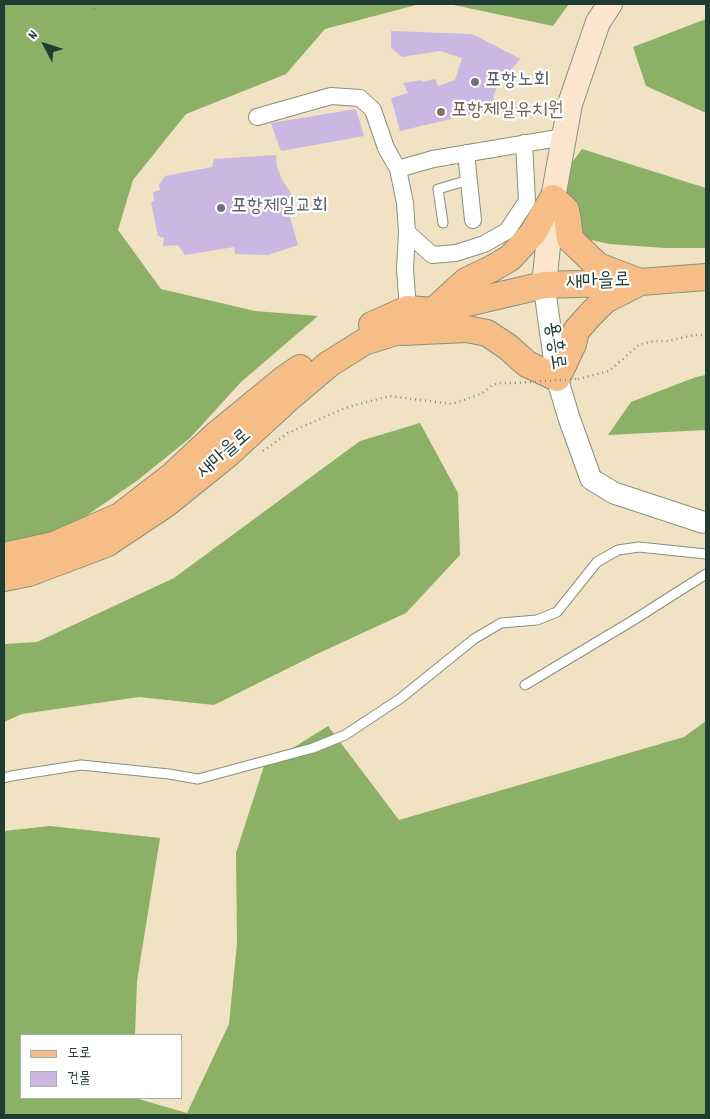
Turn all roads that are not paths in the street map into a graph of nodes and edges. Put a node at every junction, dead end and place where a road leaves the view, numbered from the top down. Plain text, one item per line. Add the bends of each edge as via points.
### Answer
1 (610, 4) edge
2 (257, 117) dead end
3 (564, 137) junction
4 (524, 143) junction
5 (466, 153) junction
6 (398, 168) junction
7 (469, 180) junction
8 (553, 198) junction
9 (473, 220) dead end
10 (443, 223) dead end
11 (407, 232) junction
12 (706, 277) edge
13 (640, 282) junction
14 (544, 285) junction
15 (433, 311) junction
16 (403, 320) junction
17 (567, 379) junction
18 (706, 522) edge
19 (706, 554) edge
20 (4, 556) edge
21 (706, 574) edge
22 (4, 578) edge
23 (525, 685) dead end
24 (4, 778) edge

1 - 3 main road, 용흥로 via 594,31 570,104
2 - 6 street via 331,96 360,98 373,110 386,148
3 - 4 street
3 - 8 main road, 용흥로
4 - 5 street
4 - 11 street via 526,201 507,231 484,244 456,253 432,255
5 - 6 street
5 - 7 street
6 - 11 street
7 - 9 street
7 - 10 lane via 438,189
8 - 13 main road via 566,210 570,239 584,253 598,266
8 - 14 main road, 용흥로
8 - 15 main road via 533,233 510,258 466,281
11 - 16 street
12 - 13 main road, 새마을로
13 - 14 main road, 새마을로
13 - 17 main road via 605,300 576,331
14 - 15 main road, 새마을로
14 - 17 street, 용흥로
15 - 16 main road, 새마을로 via 415,326
16 - 17 main road via 487,333 527,364
16 - 20 main road, 새마을로 via 346,336 284,379 173,475 120,516 54,545
16 - 22 main road, 새마을로 via 329,364 213,467 166,504 106,544 30,574
17 - 18 street, 용흥로 via 569,418 591,479 614,493
19 - 24 lane via 639,547 618,550 597,562 557,612 537,620 501,623 474,639 401,698 345,735 313,748 198,779 81,765
21 - 23 lane

